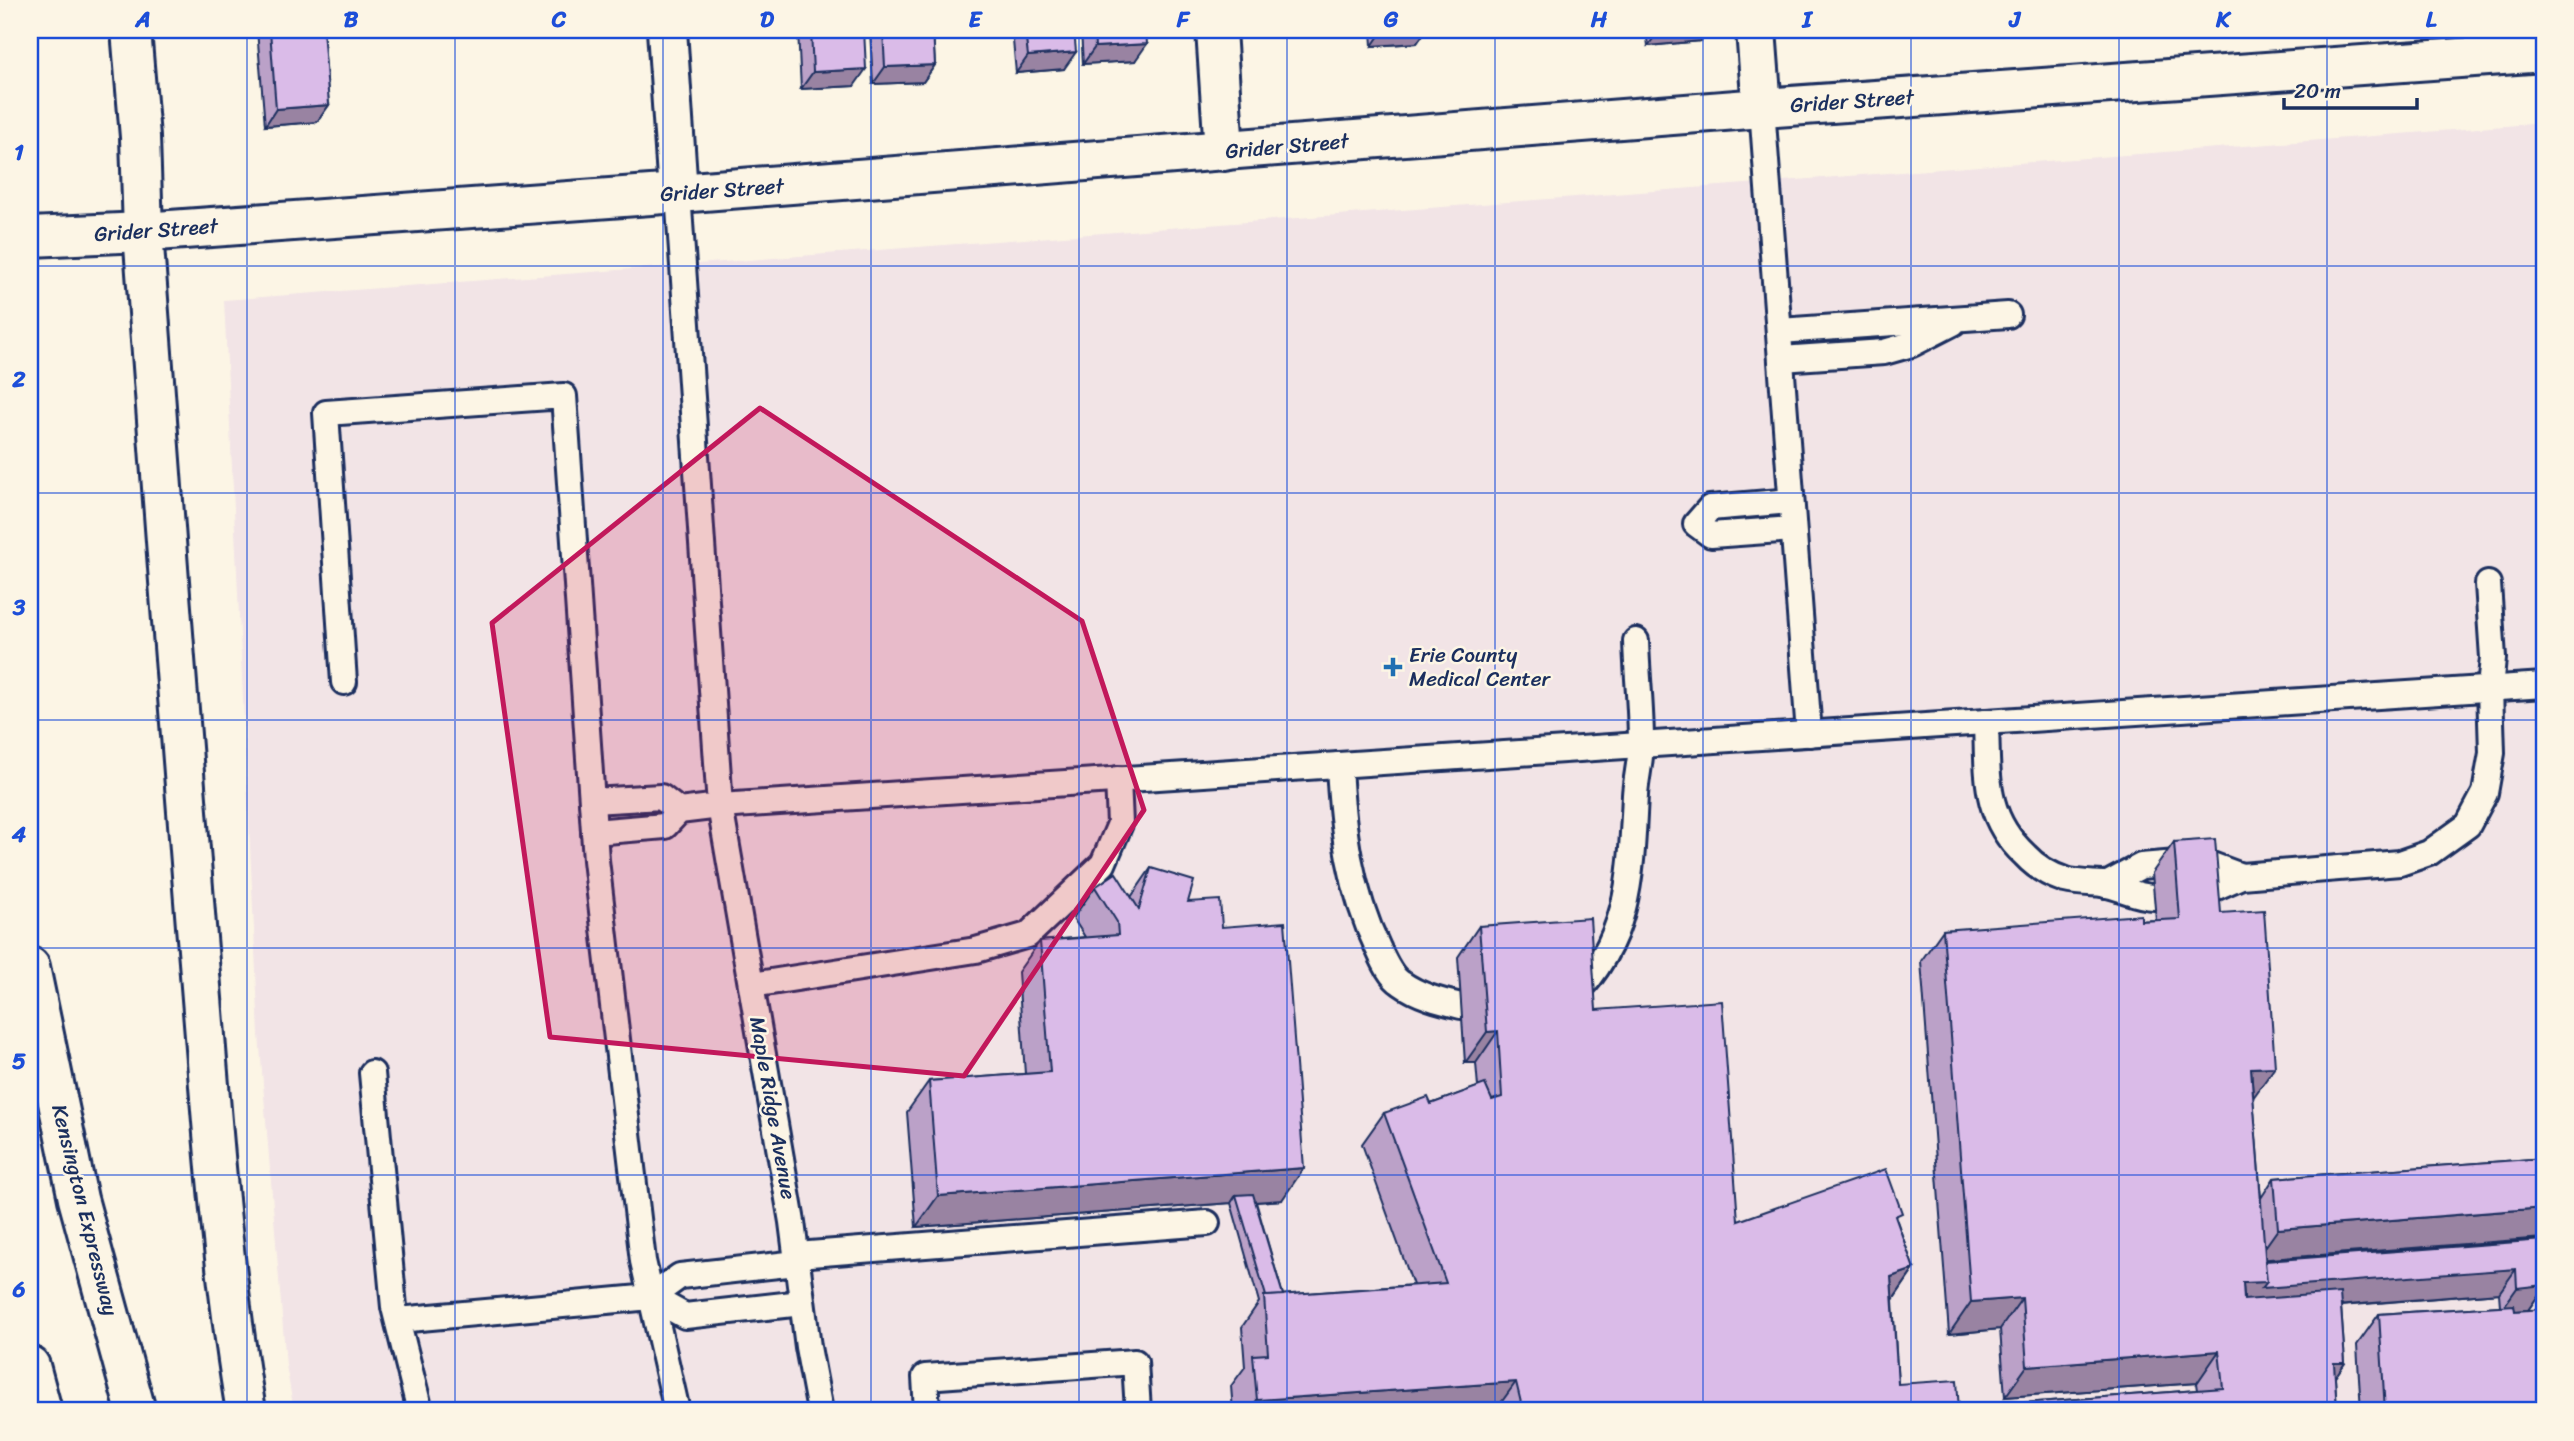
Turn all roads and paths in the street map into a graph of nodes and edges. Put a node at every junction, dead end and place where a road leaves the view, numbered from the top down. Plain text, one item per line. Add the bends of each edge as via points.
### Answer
1 (131, 30) edge
2 (667, 30) edge
3 (1216, 30) edge
4 (1756, 30) edge
5 (2544, 52) edge
6 (1762, 108) junction
7 (1224, 151) junction
8 (678, 193) junction
9 (143, 232) junction
10 (37, 237) edge
11 (2008, 315) dead end
12 (1960, 319) junction
13 (1780, 331) junction
14 (1782, 359) junction
15 (1791, 501) junction
16 (1793, 529) junction
17 (2487, 584) dead end
18 (1636, 641) dead end
19 (344, 682) dead end
20 (2544, 685) edge
21 (2490, 688) junction
22 (1986, 722) junction
23 (1809, 734) junction
24 (1641, 745) junction
25 (1339, 765) junction
26 (1118, 779) junction
27 (592, 801) junction
28 (720, 806) junction
29 (679, 811) junction
30 (594, 832) junction
31 (2241, 876) junction
32 (2106, 884) junction
33 (2195, 894) edge
34 (2154, 897) dead end
35 (30, 967) edge
36 (752, 985) junction
37 (1572, 999) edge
38 (1461, 1006) dead end
39 (372, 1073) dead end
40 (1207, 1223) dead end
41 (797, 1259) junction
42 (651, 1297) junction
43 (802, 1303) junction
44 (398, 1320) junction
45 (30, 1366) edge
46 (42, 1411) edge
47 (136, 1411) edge
48 (246, 1411) edge
49 (420, 1411) edge
50 (677, 1411) edge
51 (820, 1411) edge
52 (927, 1411) edge
53 (1138, 1411) edge

1 - 9 main road
2 - 8 main road
3 - 7 main road
4 - 6 main road
5 - 6 main road, Grider Street
6 - 7 main road, Grider Street
6 - 13 lane
7 - 8 main road, Grider Street
8 - 9 main road, Grider Street
8 - 28 lane, Maple Ridge Avenue
9 - 10 main road, Grider Street
9 - 48 main road via 210,1088 236,1353
11 - 12 lane
12 - 13 lane
12 - 14 lane via 1912,344 1884,352
13 - 14 lane
14 - 15 lane
15 - 16 lane
15 - 16 lane via 1710,508 1696,524 1711,535
16 - 23 lane
17 - 21 lane via 2493,658
18 - 24 lane
19 - 27 lane via 326,413 564,396
20 - 21 lane
21 - 22 lane
21 - 31 lane via 2492,753 2485,793 2468,825 2443,845 2400,863
22 - 23 lane
22 - 32 lane via 1996,819 2011,842 2048,873 2079,883
23 - 24 lane
24 - 25 lane
24 - 37 lane via 1623,914 1610,947
25 - 26 lane
25 - 38 lane via 1342,816 1356,892 1385,962 1399,982 1431,999
26 - 28 lane
26 - 36 lane via 1120,824 1103,864 1028,935 976,950
27 - 29 lane via 661,797
27 - 30 lane
28 - 29 lane
28 - 36 lane, Maple Ridge Avenue
29 - 30 lane via 664,826
30 - 42 lane via 643,1261
31 - 32 lane via 2201,861 2141,866
31 - 33 lane
32 - 34 lane
35 - 47 main road, Kensington Expressway via 78,1199
36 - 41 lane, Maple Ridge Avenue
39 - 44 lane
40 - 41 lane
41 - 42 lane via 680,1276
41 - 43 lane, Maple Ridge Avenue
42 - 43 lane via 685,1317
42 - 44 lane
42 - 50 lane
43 - 51 lane, Maple Ridge Avenue
44 - 49 lane
45 - 46 main road
52 - 53 lane via 925,1377 1135,1362

